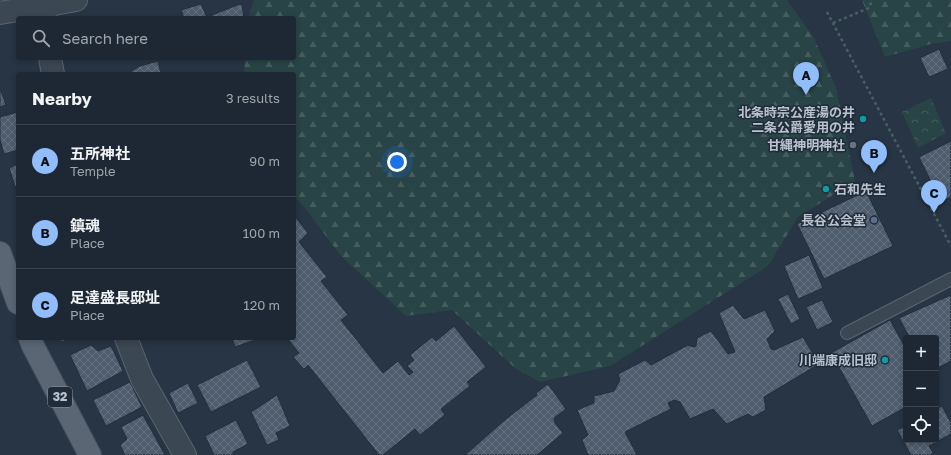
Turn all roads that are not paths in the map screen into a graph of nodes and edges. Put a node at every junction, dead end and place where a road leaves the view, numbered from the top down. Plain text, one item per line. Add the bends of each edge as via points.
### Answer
1 (76, 0) edge
2 (44, 8) edge
3 (0, 13) edge
4 (50, 60) edge
5 (53, 72) edge
6 (0, 253) edge
7 (951, 279) edge
8 (16, 297) edge
9 (847, 333) dead end
10 (31, 340) edge
11 (127, 340) edge
12 (90, 455) edge
13 (185, 455) edge

1 - 2 street
2 - 3 street
4 - 5 street
6 - 8 main road
7 - 9 lane
10 - 12 main road, 32
11 - 13 street via 142,379

